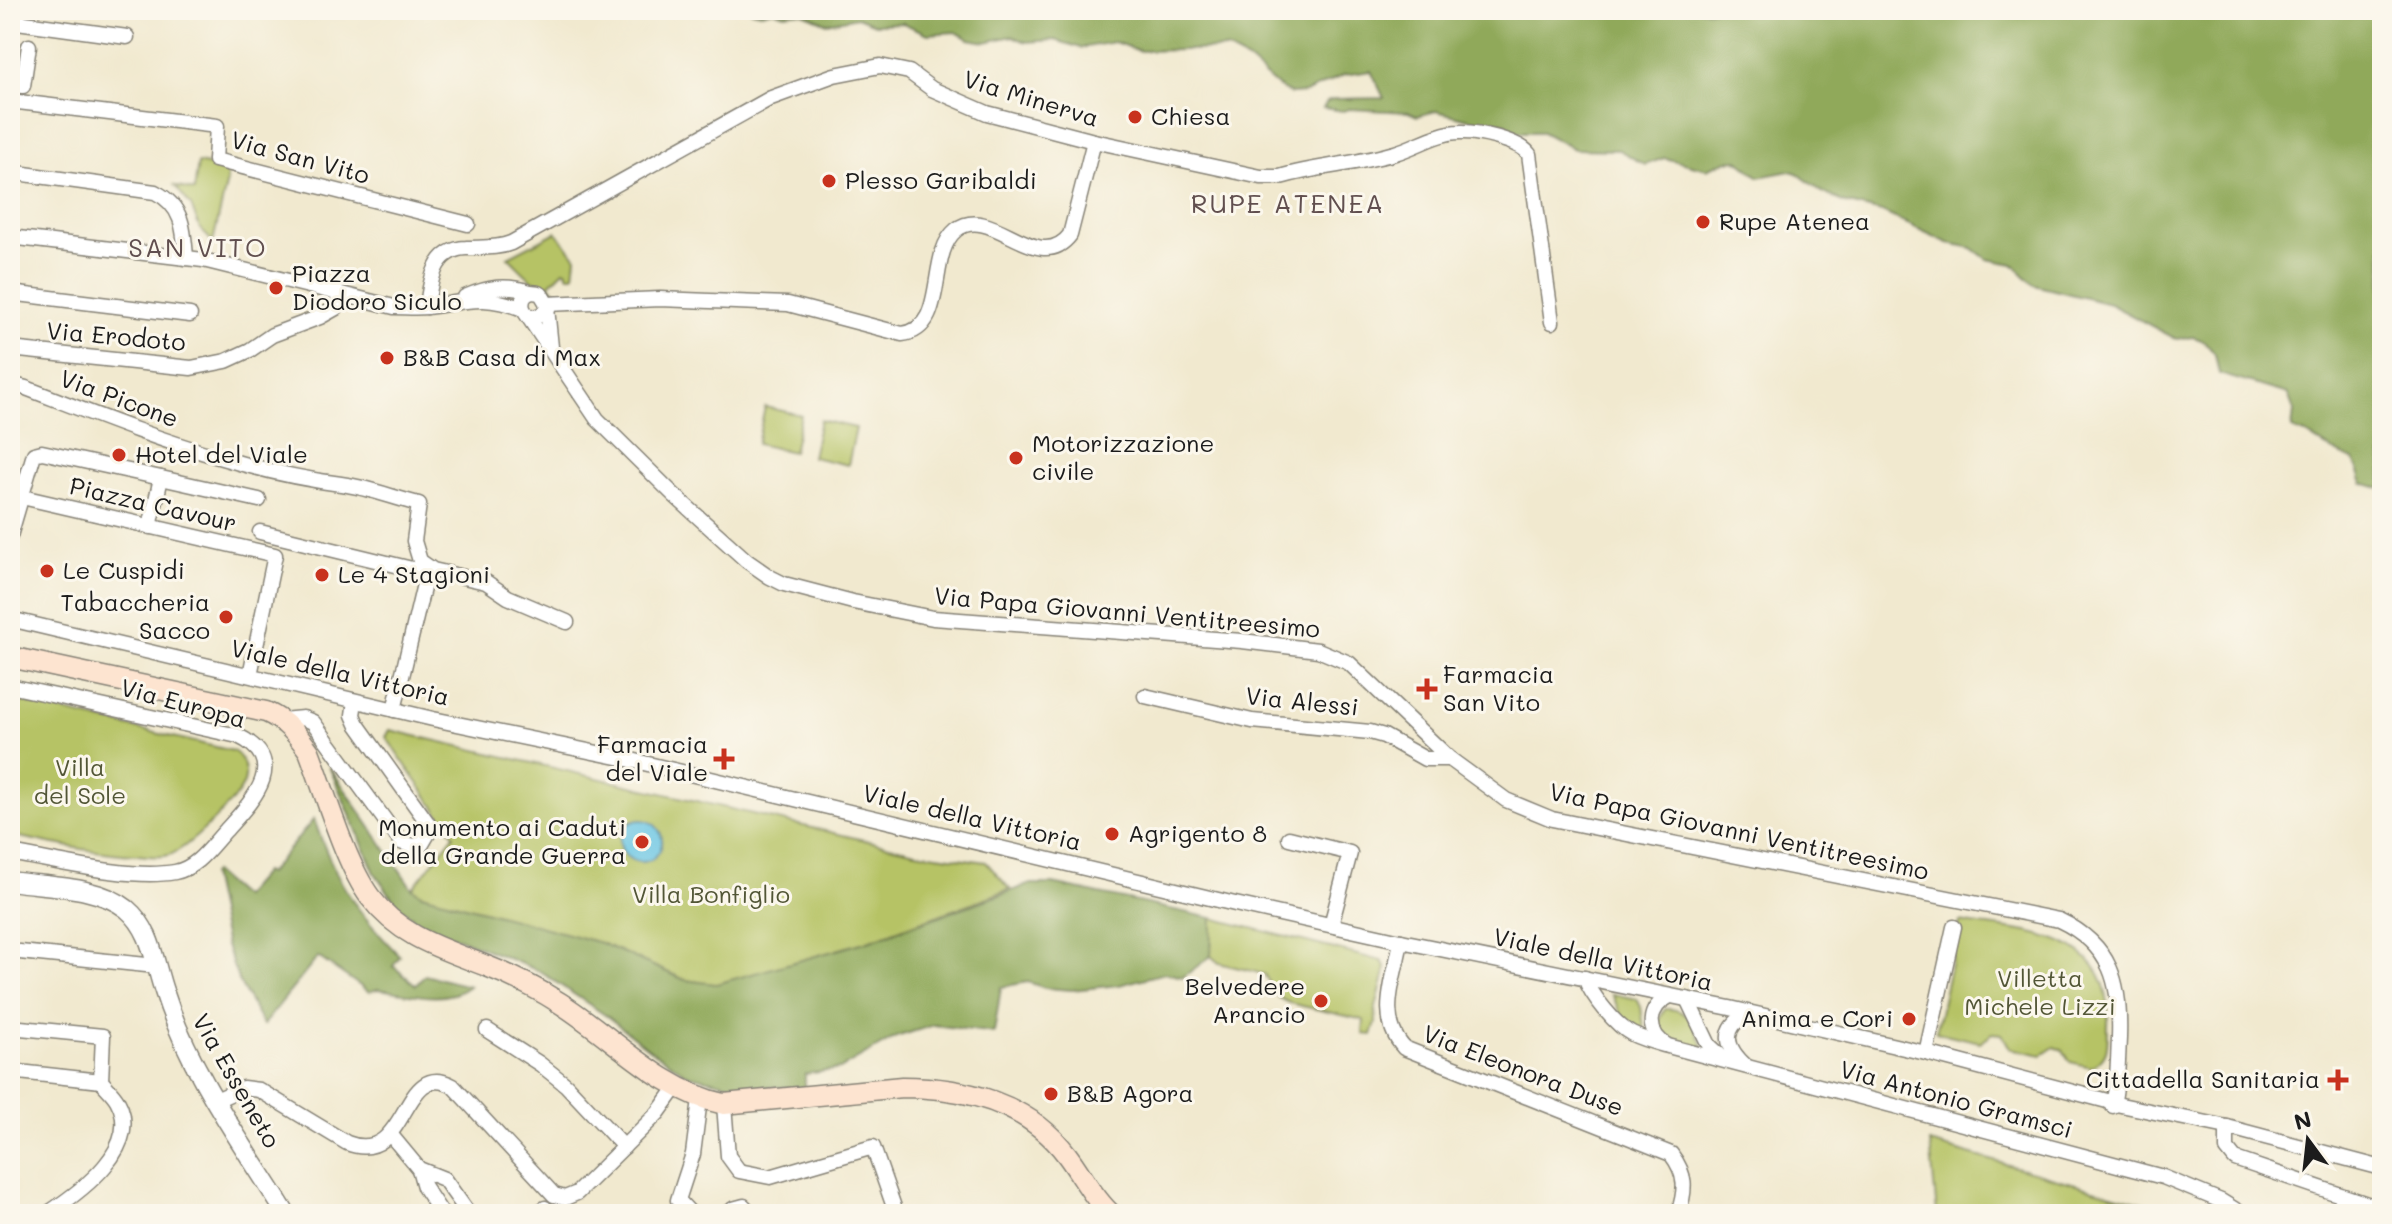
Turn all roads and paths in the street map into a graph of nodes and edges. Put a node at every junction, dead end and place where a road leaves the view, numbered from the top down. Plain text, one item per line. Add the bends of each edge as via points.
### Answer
1 (10, 21) edge
2 (127, 37) dead end
3 (29, 46) dead end
4 (10, 84) edge
5 (10, 101) edge
6 (1094, 141) junction
7 (10, 172) edge
8 (468, 224) dead end
9 (10, 237) edge
10 (186, 258) junction
11 (530, 292) junction
12 (10, 293) edge
13 (342, 296) junction
14 (457, 300) junction
15 (547, 306) junction
16 (427, 307) junction
17 (526, 312) junction
18 (190, 315) dead end
19 (1552, 322) dead end
20 (551, 347) junction
21 (10, 349) edge
22 (10, 384) edge
23 (161, 478) junction
24 (22, 497) junction
25 (259, 500) dead end
26 (150, 527) junction
27 (260, 532) dead end
28 (10, 536) edge
29 (10, 619) edge
30 (567, 622) dead end
31 (10, 657) edge
32 (250, 675) junction
33 (10, 686) edge
34 (1145, 696) dead end
35 (355, 701) junction
36 (394, 710) junction
37 (282, 720) junction
38 (1450, 759) junction
39 (1289, 838) dead end
40 (10, 853) edge
41 (10, 881) edge
42 (1331, 925) junction
43 (1954, 927) dead end
44 (1401, 941) junction
45 (10, 951) edge
46 (156, 966) junction
47 (1585, 978) junction
48 (1670, 996) junction
49 (1687, 999) junction
50 (1747, 1014) junction
51 (10, 1027) edge
52 (487, 1030) dead end
53 (1668, 1046) junction
54 (1926, 1053) junction
55 (1727, 1062) junction
56 (1746, 1067) junction
57 (10, 1071) edge
58 (101, 1081) junction
59 (676, 1088) junction
60 (700, 1099) junction
61 (216, 1100) junction
62 (2114, 1102) junction
63 (724, 1104) junction
64 (2227, 1127) junction
65 (390, 1134) junction
66 (624, 1147) junction
67 (2382, 1168) edge
68 (419, 1169) junction
69 (894, 1207) dead end
70 (733, 1209) dead end
71 (2382, 1209) edge
72 (47, 1214) edge
73 (286, 1214) edge
74 (442, 1214) edge
75 (469, 1214) edge
76 (691, 1214) edge
77 (751, 1214) edge
78 (1111, 1214) edge
79 (1678, 1214) edge
80 (2242, 1214) edge

1 - 2 street
3 - 4 street via 23,86
5 - 8 street, Via San Vito via 217,126 215,160
6 - 15 street via 1065,241 1045,248 983,224 959,228 945,245 928,316 909,333 788,304 660,299
6 - 16 street, Via Minerva via 987,113 897,68 848,71 771,98 511,243 451,252 433,273
6 - 19 street, Via Minerva via 1261,177 1391,154 1450,132 1512,143 1529,154
7 - 10 street via 155,192 171,202 181,218
9 - 10 street
10 - 13 street
11 - 14 street via 488,287
11 - 15 street via 541,294
11 - 17 street via 524,297
12 - 18 street
13 - 16 street via 394,307
13 - 21 street, Via Erodoto via 336,308 320,317 272,335 226,361 191,368
14 - 16 street
14 - 17 street via 487,299
15 - 17 street via 537,317
15 - 20 street
17 - 20 street, Via Papa Giovanni Ventitreesimo
20 - 38 street, Via Papa Giovanni Ventitreesimo via 574,388 608,430 747,561 784,584 933,618 1318,650 1349,663
22 - 30 street, Via Picone via 221,458 419,504 414,541 420,561 433,570 486,582
23 - 24 street via 42,452 34,454
23 - 25 street
23 - 26 street
24 - 26 street, Piazza Cavour
24 - 28 street
26 - 32 street, Piazza Cavour via 275,555
27 - 36 street via 421,574 424,584
29 - 32 street, Viale della Vittoria
31 - 37 main road via 266,712
32 - 35 street, Viale della Vittoria
33 - 40 street, Via Europa via 238,736 257,751 264,774 256,797 197,861 182,870 135,873
34 - 38 street, Via Alessi via 1252,721 1370,732 1425,759
35 - 36 street, Viale della Vittoria
35 - 37 street via 357,724 427,822 429,832 422,844 401,842 313,722
36 - 42 street, Viale della Vittoria via 627,759
37 - 59 main road via 309,751 354,868 386,915 418,939 558,1002
38 - 62 street, Via Papa Giovanni Ventitreesimo via 1506,800 1552,819 2071,926 2099,949 2118,988
39 - 42 street via 1350,853
41 - 46 street, Via Esseneto via 95,893 115,901 147,934
42 - 44 street, Viale della Vittoria
43 - 54 street
44 - 47 street, Viale della Vittoria
44 - 79 street, Via Eleonora Duse via 1387,1009 1393,1033 1404,1048 1671,1154 1685,1184
45 - 46 street
46 - 61 street, Via Esseneto via 178,1032
47 - 48 street, Viale della Vittoria
47 - 53 street, Via Antonio Gramsci via 1624,1029
48 - 49 street, Viale della Vittoria
48 - 53 street via 1659,1002 1651,1019 1654,1033
49 - 50 street, Viale della Vittoria
49 - 55 street via 1709,1045
50 - 54 street, Viale della Vittoria
50 - 56 street via 1729,1031 1733,1053
51 - 58 street via 103,1036
52 - 66 street via 566,1085
53 - 55 street, Via Antonio Gramsci
54 - 62 street, Viale della Vittoria
55 - 56 street, Via Antonio Gramsci
56 - 80 street, Via Antonio Gramsci via 2163,1177
57 - 58 street
58 - 72 street via 121,1110 120,1143 108,1163
59 - 60 main road
59 - 66 street
60 - 63 main road
60 - 76 street via 693,1154 678,1200
61 - 65 street via 243,1088 259,1090 358,1147 380,1144
61 - 73 street, Via Esseneto
62 - 64 street, Viale della Vittoria
63 - 69 street via 728,1156 739,1171 770,1177 873,1147
63 - 78 main road via 902,1087 974,1094 1042,1129
64 - 67 street, Viale della Vittoria
64 - 71 street via 2227,1149 2235,1159
65 - 66 street via 413,1095 446,1082 559,1198 577,1193
65 - 68 street
68 - 74 street
68 - 75 street via 444,1179
70 - 77 street via 744,1206

